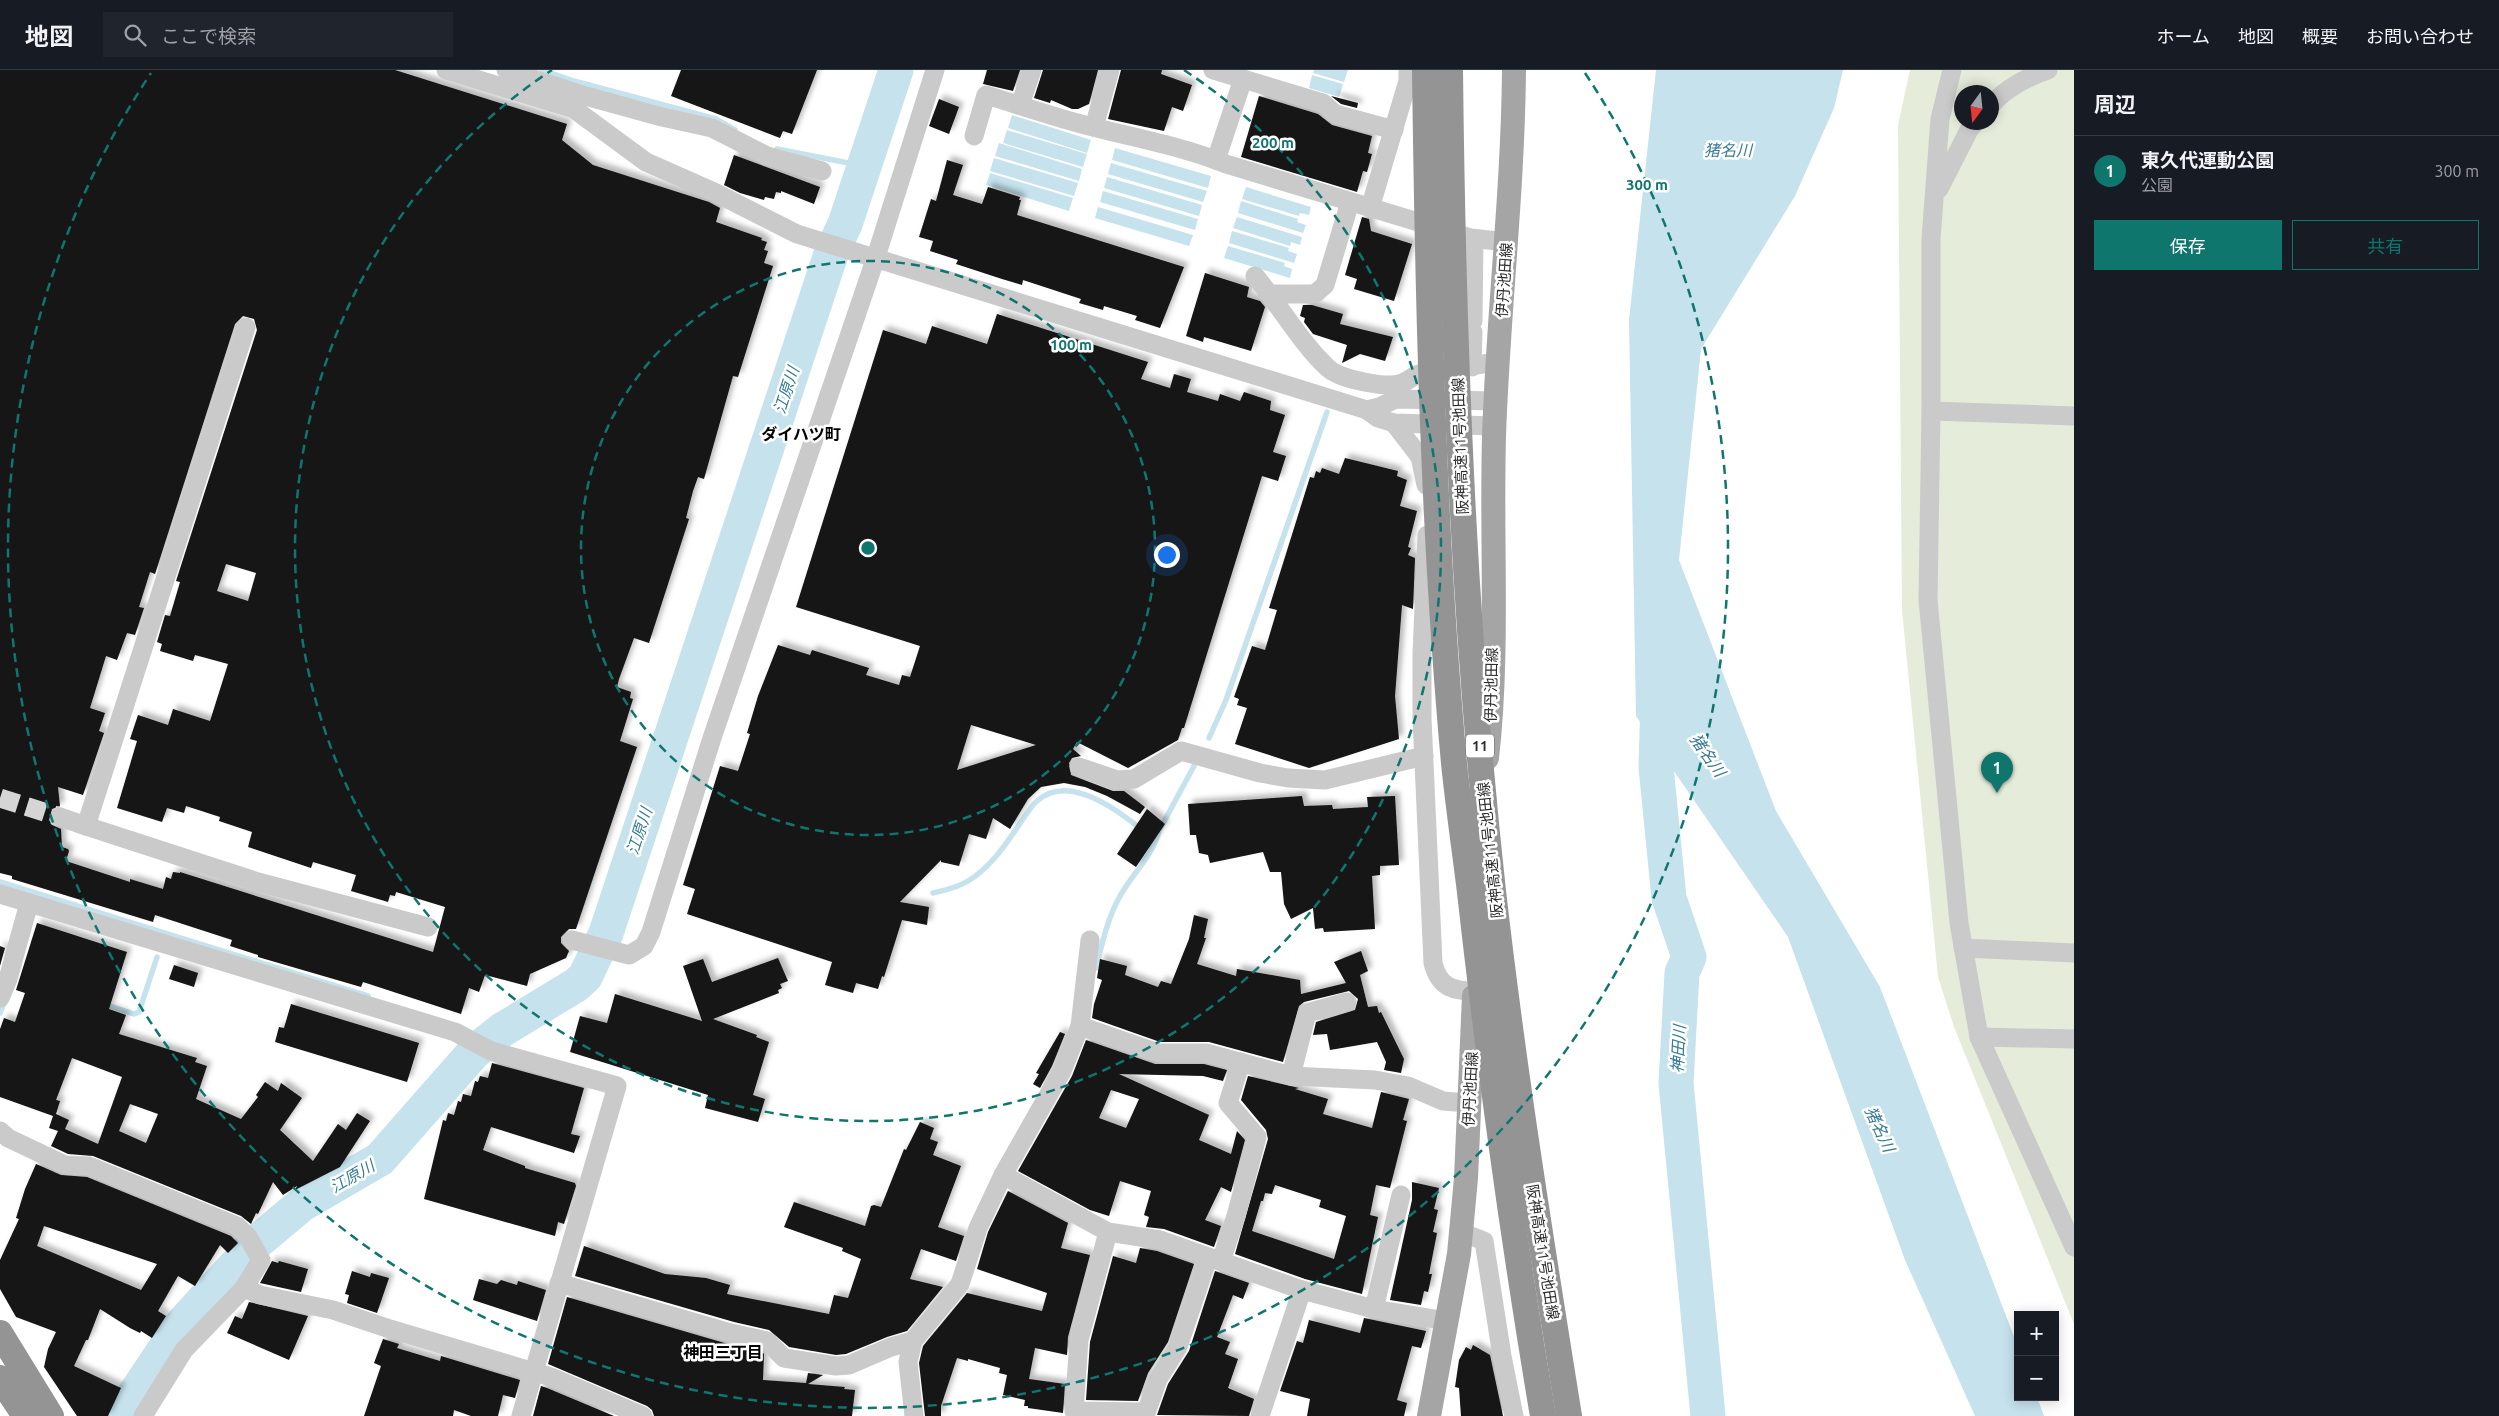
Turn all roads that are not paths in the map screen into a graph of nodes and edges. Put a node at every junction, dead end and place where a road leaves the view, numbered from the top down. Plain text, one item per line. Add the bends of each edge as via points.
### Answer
1 (446, 70) edge
2 (506, 70) edge
3 (936, 70) edge
4 (1032, 70) edge
5 (1110, 70) edge
6 (1213, 70) edge
7 (1408, 70) edge
8 (1425, 70) edge
9 (1450, 70) edge
10 (1514, 70) edge
11 (1952, 70) edge
12 (2048, 70) edge
13 (1243, 79) junction
14 (1999, 97) edge
15 (1020, 105) junction
16 (1094, 127) junction
17 (1394, 130) junction
18 (1971, 130) edge
19 (974, 136) dead end
20 (1216, 160) junction
21 (822, 171) dead end
22 (1350, 202) junction
23 (1934, 202) junction
24 (1370, 208) junction
25 (1474, 239) junction
26 (1506, 242) junction
27 (866, 257) junction
28 (1255, 276) dead end
29 (1270, 294) junction
30 (246, 327) dead end
31 (1499, 361) junction
32 (1472, 367) junction
33 (1425, 400) junction
34 (1496, 401) junction
35 (1367, 410) junction
36 (1932, 411) junction
37 (2074, 416) edge
38 (1394, 423) junction
39 (1421, 424) junction
40 (1494, 426) junction
41 (1424, 468) junction
42 (1424, 756) junction
43 (1080, 767) dead end
44 (60, 817) tunnel mouth
45 (86, 826) junction
46 (0, 894) edge
47 (28, 903) junction
48 (428, 927) dead end
49 (1090, 940) dead end
50 (575, 941) dead end
51 (1963, 948) junction
52 (2074, 953) edge
53 (1474, 991) junction
54 (0, 998) edge
55 (1347, 1002) dead end
56 (1080, 1026) junction
57 (1979, 1037) junction
58 (2074, 1039) edge
59 (1241, 1062) junction
60 (1291, 1076) junction
61 (1469, 1103) junction
62 (0, 1131) edge
63 (1537, 1161) junction
64 (1003, 1175) junction
65 (1401, 1195) dead end
66 (1108, 1232) junction
67 (1461, 1232) junction
68 (2074, 1247) edge
69 (1214, 1259) junction
70 (560, 1283) junction
71 (244, 1288) junction
72 (1302, 1290) junction
73 (1374, 1309) junction
74 (1447, 1321) junction
75 (0, 1333) edge
76 (913, 1341) junction
77 (534, 1372) junction
78 (0, 1378) edge
79 (1145, 1414) edge
80 (25, 1416) edge
81 (51, 1416) edge
82 (143, 1416) edge
83 (521, 1416) edge
84 (643, 1416) edge
85 (914, 1416) edge
86 (1260, 1416) edge
87 (1429, 1416) edge
88 (1514, 1416) edge
89 (1544, 1416) edge
90 (1569, 1416) edge
91 (1582, 1416) edge

1 - 27 street via 574,109 646,162 797,234
2 - 21 street via 653,115 712,128 767,156
3 - 27 street
4 - 15 street
5 - 16 street
6 - 13 street
7 - 17 street
8 - 89 highway, 阪神高速11号池田線 / 11, bridge via 1436,506 1454,763 1489,1062 1514,1243
9 - 90 highway, 阪神高速11号池田線 / 11, bridge via 1462,511 1481,761 1512,1040
10 - 26 main road, 伊丹池田線
11 - 23 street via 1940,119
12 - 14 street
13 - 17 street via 1322,103 1335,114
13 - 20 street
15 - 16 street
15 - 19 street via 986,95
16 - 20 street
17 - 24 street
18 - 23 street via 1945,174
20 - 22 street
22 - 24 street
22 - 29 street via 1325,285 1310,294
23 - 36 street via 1931,239
24 - 25 street
25 - 26 street
25 - 32 street
26 - 31 main road, 伊丹池田線
27 - 35 street
27 - 50 street via 651,932 644,946 629,955
28 - 29 street
29 - 32 street via 1318,357 1330,370 1343,377 1389,385 1402,384 1418,374
30 - 45 street
31 - 32 street
31 - 34 main road, 伊丹池田線
33 - 34 street
33 - 35 street via 1396,399
33 - 39 street via 1421,407
34 - 40 main road, 伊丹池田線
35 - 38 street
36 - 37 street
36 - 51 street via 1928,600
38 - 39 street
38 - 41 street via 1420,457
39 - 40 street
39 - 41 street
40 - 53 main road, 伊丹池田線 via 1492,701
41 - 42 street via 1429,510 1422,654
42 - 43 street via 1325,780 1260,773 1181,751 1134,779 1117,780
42 - 53 street via 1433,962 1436,976 1444,985
44 - 45 street
45 - 48 street via 258,882
46 - 47 street
47 - 54 street
47 - 70 street via 455,1032 491,1051 617,1086
49 - 56 street
51 - 52 street
51 - 57 street
53 - 61 main road, 伊丹池田線
53 - 63 street via 1508,1001 1520,1017
55 - 60 street via 1307,1013
56 - 59 street via 1158,1053 1206,1053
56 - 64 street via 1062,1071
57 - 58 street
57 - 68 street
59 - 60 street
59 - 69 street via 1228,1104 1257,1137 1236,1216
60 - 61 street via 1374,1080 1408,1086 1443,1101
61 - 67 main road, 伊丹池田線
62 - 71 street via 8,1138 65,1164 89,1166 238,1226 259,1255 260,1265
63 - 89 street via 1535,1192 1519,1268 1536,1390
63 - 91 street
64 - 66 street
64 - 76 street via 978,1228 960,1284
65 - 73 street
66 - 69 street via 1160,1240
66 - 79 street via 1079,1340 1074,1411
67 - 74 main road, 伊丹池田線
67 - 88 street via 1484,1241
69 - 72 street
69 - 79 street via 1178,1347 1158,1379
70 - 76 street via 767,1341 784,1358 850,1365
70 - 77 street
71 - 77 street via 260,1295 333,1310
71 - 82 street via 184,1350
72 - 73 street
72 - 86 street
73 - 74 street
74 - 87 main road, 伊丹池田線
75 - 81 highway
76 - 85 street via 908,1362
77 - 83 street
77 - 84 street
78 - 80 highway

